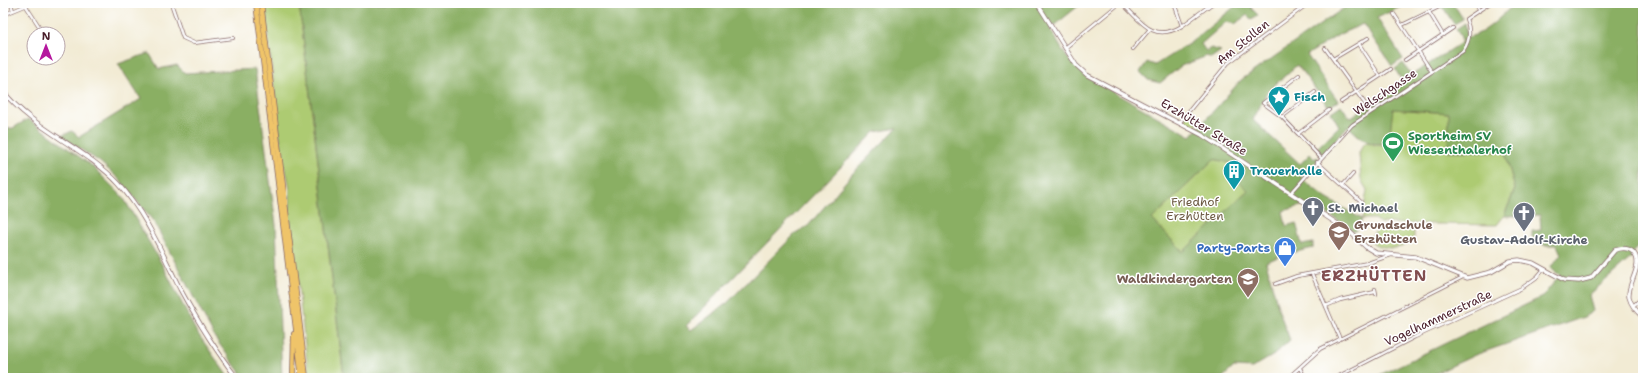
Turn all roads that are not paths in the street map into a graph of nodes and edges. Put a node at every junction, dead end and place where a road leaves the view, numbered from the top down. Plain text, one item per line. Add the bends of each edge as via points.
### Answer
1 (11, 3) edge
2 (32, 3) edge
3 (171, 3) edge
4 (256, 3) edge
5 (261, 3) edge
6 (1038, 3) edge
7 (1120, 3) edge
8 (1174, 3) edge
9 (1213, 3) edge
10 (1309, 3) edge
11 (1474, 3) edge
12 (1490, 3) edge
13 (26, 6) junction
14 (1439, 7) dead end
15 (1479, 11) junction
16 (13, 12) junction
17 (1429, 12) junction
18 (1394, 14) dead end
19 (3, 15) edge
20 (1402, 25) junction
21 (39, 26) edge
22 (1182, 26) junction
23 (1453, 28) dead end
24 (1149, 30) junction
25 (1443, 35) junction
26 (234, 38) dead end
27 (1368, 38) dead end
28 (1359, 44) junction
29 (1065, 48) junction
30 (1324, 48) dead end
31 (1133, 49) dead end
32 (1419, 50) junction
33 (1333, 59) junction
34 (1405, 60) dead end
35 (1391, 69) dead end
36 (1432, 72) junction
37 (1300, 75) dead end
38 (1380, 76) junction
39 (3, 91) edge
40 (1356, 91) junction
41 (1314, 92) dead end
42 (9, 98) junction
43 (3, 102) edge
44 (1341, 102) dead end
45 (1329, 110) dead end
46 (1371, 112) junction
47 (1282, 117) junction
48 (1180, 122) junction
49 (1299, 133) junction
50 (1321, 158) junction
51 (1317, 162) junction
52 (1352, 174) dead end
53 (1343, 185) junction
54 (1291, 193) junction
55 (1361, 202) dead end
56 (1391, 255) junction
57 (1637, 262) junction
58 (1643, 262) edge
59 (1544, 269) junction
60 (1312, 274) junction
61 (1464, 277) junction
62 (1275, 284) dead end
63 (1375, 292) dead end
64 (1643, 297) edge
65 (1326, 306) junction
66 (1633, 306) junction
67 (1643, 317) edge
68 (295, 328) junction
69 (1340, 339) junction
70 (1300, 368) junction
71 (237, 377) edge
72 (293, 378) edge
73 (302, 378) edge
74 (306, 378) edge
75 (1288, 378) edge
76 (1306, 378) edge
77 (1335, 378) edge

1 - 16 street
2 - 13 street
3 - 26 street via 183,38 194,43
4 - 68 highway
5 - 74 highway
6 - 29 street, Erzhütter Straße
7 - 24 street
7 - 29 street
8 - 22 street
9 - 22 street
10 - 48 street, Am Stollen via 1228,63
11 - 15 street
12 - 15 street, Welschgasse
13 - 16 street
13 - 21 street
14 - 17 street
15 - 36 street, Welschgasse via 1466,19 1469,35 1464,51
16 - 19 street
17 - 20 street
17 - 25 street
18 - 20 street
20 - 32 street
22 - 24 street via 1160,34
23 - 25 street
24 - 31 street
25 - 32 street
27 - 28 street
28 - 33 street
28 - 38 street
29 - 48 street, Erzhütter Straße via 1087,75
30 - 33 street
32 - 34 street
32 - 36 street
33 - 40 street
35 - 38 street
36 - 46 street, Welschgasse
37 - 47 street via 1263,103
38 - 40 street
39 - 42 street
40 - 44 street
40 - 46 street
41 - 47 street
42 - 43 street
42 - 71 street via 108,174 130,198 162,251 205,334
45 - 49 street
46 - 50 street, Welschgasse via 1352,125
47 - 49 street
48 - 54 street, Erzhütter Straße
49 - 50 street
50 - 51 street, Welschgasse
51 - 53 street
51 - 54 street, Welschgasse
52 - 53 street
53 - 55 street
54 - 56 street, Erzhütter Straße via 1350,232 1371,251
56 - 60 street via 1368,263
56 - 61 street, Erzhütter Straße via 1416,257
57 - 58 street
57 - 59 street via 1636,256 1630,250 1620,248 1611,253 1595,274 1585,280 1564,280
57 - 66 street via 1629,288
59 - 61 street via 1524,260 1513,260 1491,272
59 - 77 street, Vogelhammerstraße via 1522,288 1415,337
60 - 62 street
60 - 65 street
61 - 69 street
63 - 65 street
64 - 66 street
65 - 69 street
66 - 67 street
68 - 72 highway
68 - 73 highway
69 - 70 street via 1320,349
70 - 75 street
70 - 76 street

